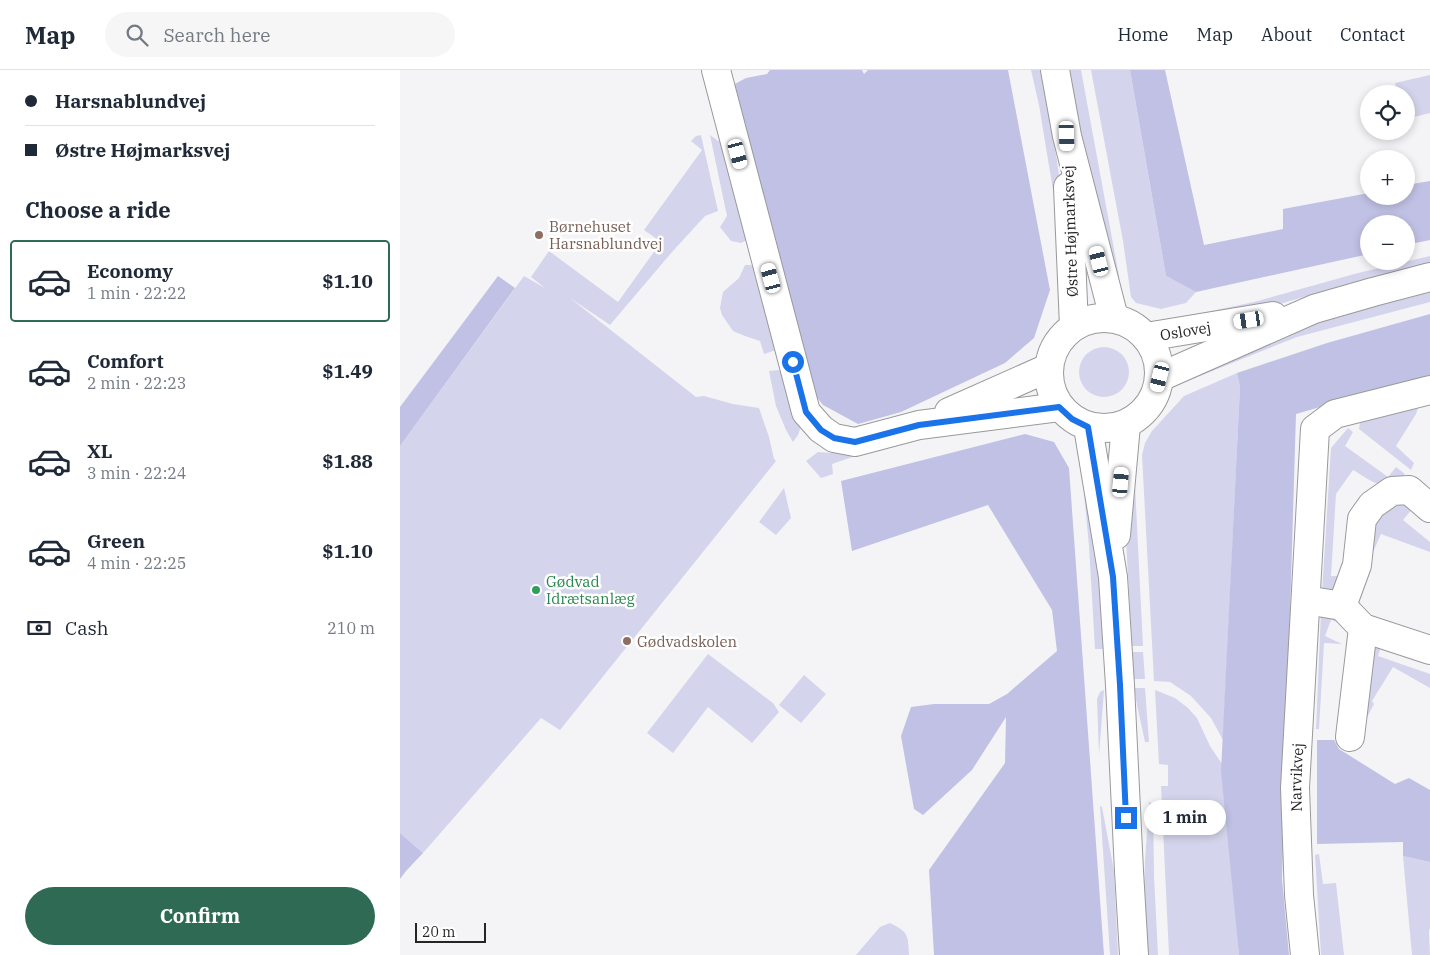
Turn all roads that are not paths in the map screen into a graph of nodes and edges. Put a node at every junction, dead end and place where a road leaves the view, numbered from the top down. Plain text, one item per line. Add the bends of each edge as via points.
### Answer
1 (716, 70) edge
2 (1055, 70) edge
3 (1067, 136) junction
4 (1430, 277) edge
5 (1314, 309) junction
6 (1114, 318) junction
7 (1074, 326) junction
8 (1146, 337) junction
9 (1048, 368) junction
10 (1160, 377) junction
11 (1430, 390) edge
12 (1059, 407) junction
13 (919, 425) junction
14 (1126, 425) junction
15 (1088, 427) junction
16 (1430, 508) edge
17 (1113, 577) junction
18 (1306, 600) junction
19 (1342, 606) junction
20 (1363, 628) junction
21 (1430, 650) edge
22 (1350, 737) dead end
23 (1134, 955) edge
24 (1305, 955) edge

1 - 13 street via 806,412 821,430 834,438 855,442
2 - 3 street, Østre Højmarksvej
3 - 6 street, Østre Højmarksvej
3 - 7 street, Østre Højmarksvej
4 - 5 street, Oslovej
5 - 8 street, Oslovej
5 - 10 street, Oslovej
6 - 7 street via 1093,318
6 - 8 street via 1132,325
7 - 9 street via 1056,344
8 - 10 street via 1157,356
9 - 12 street via 1050,388
9 - 13 street
10 - 14 street via 1154,397 1143,414
11 - 18 street, Narvikvej via 1334,414 1315,429
12 - 13 street
12 - 15 street
14 - 15 street via 1107,429
14 - 17 street
15 - 17 street
16 - 19 street via 1409,490 1392,491 1372,505 1362,519 1357,565
17 - 23 street
18 - 19 street
18 - 24 street, Narvikvej via 1295,788 1298,895
19 - 20 street
20 - 21 street
20 - 22 street

